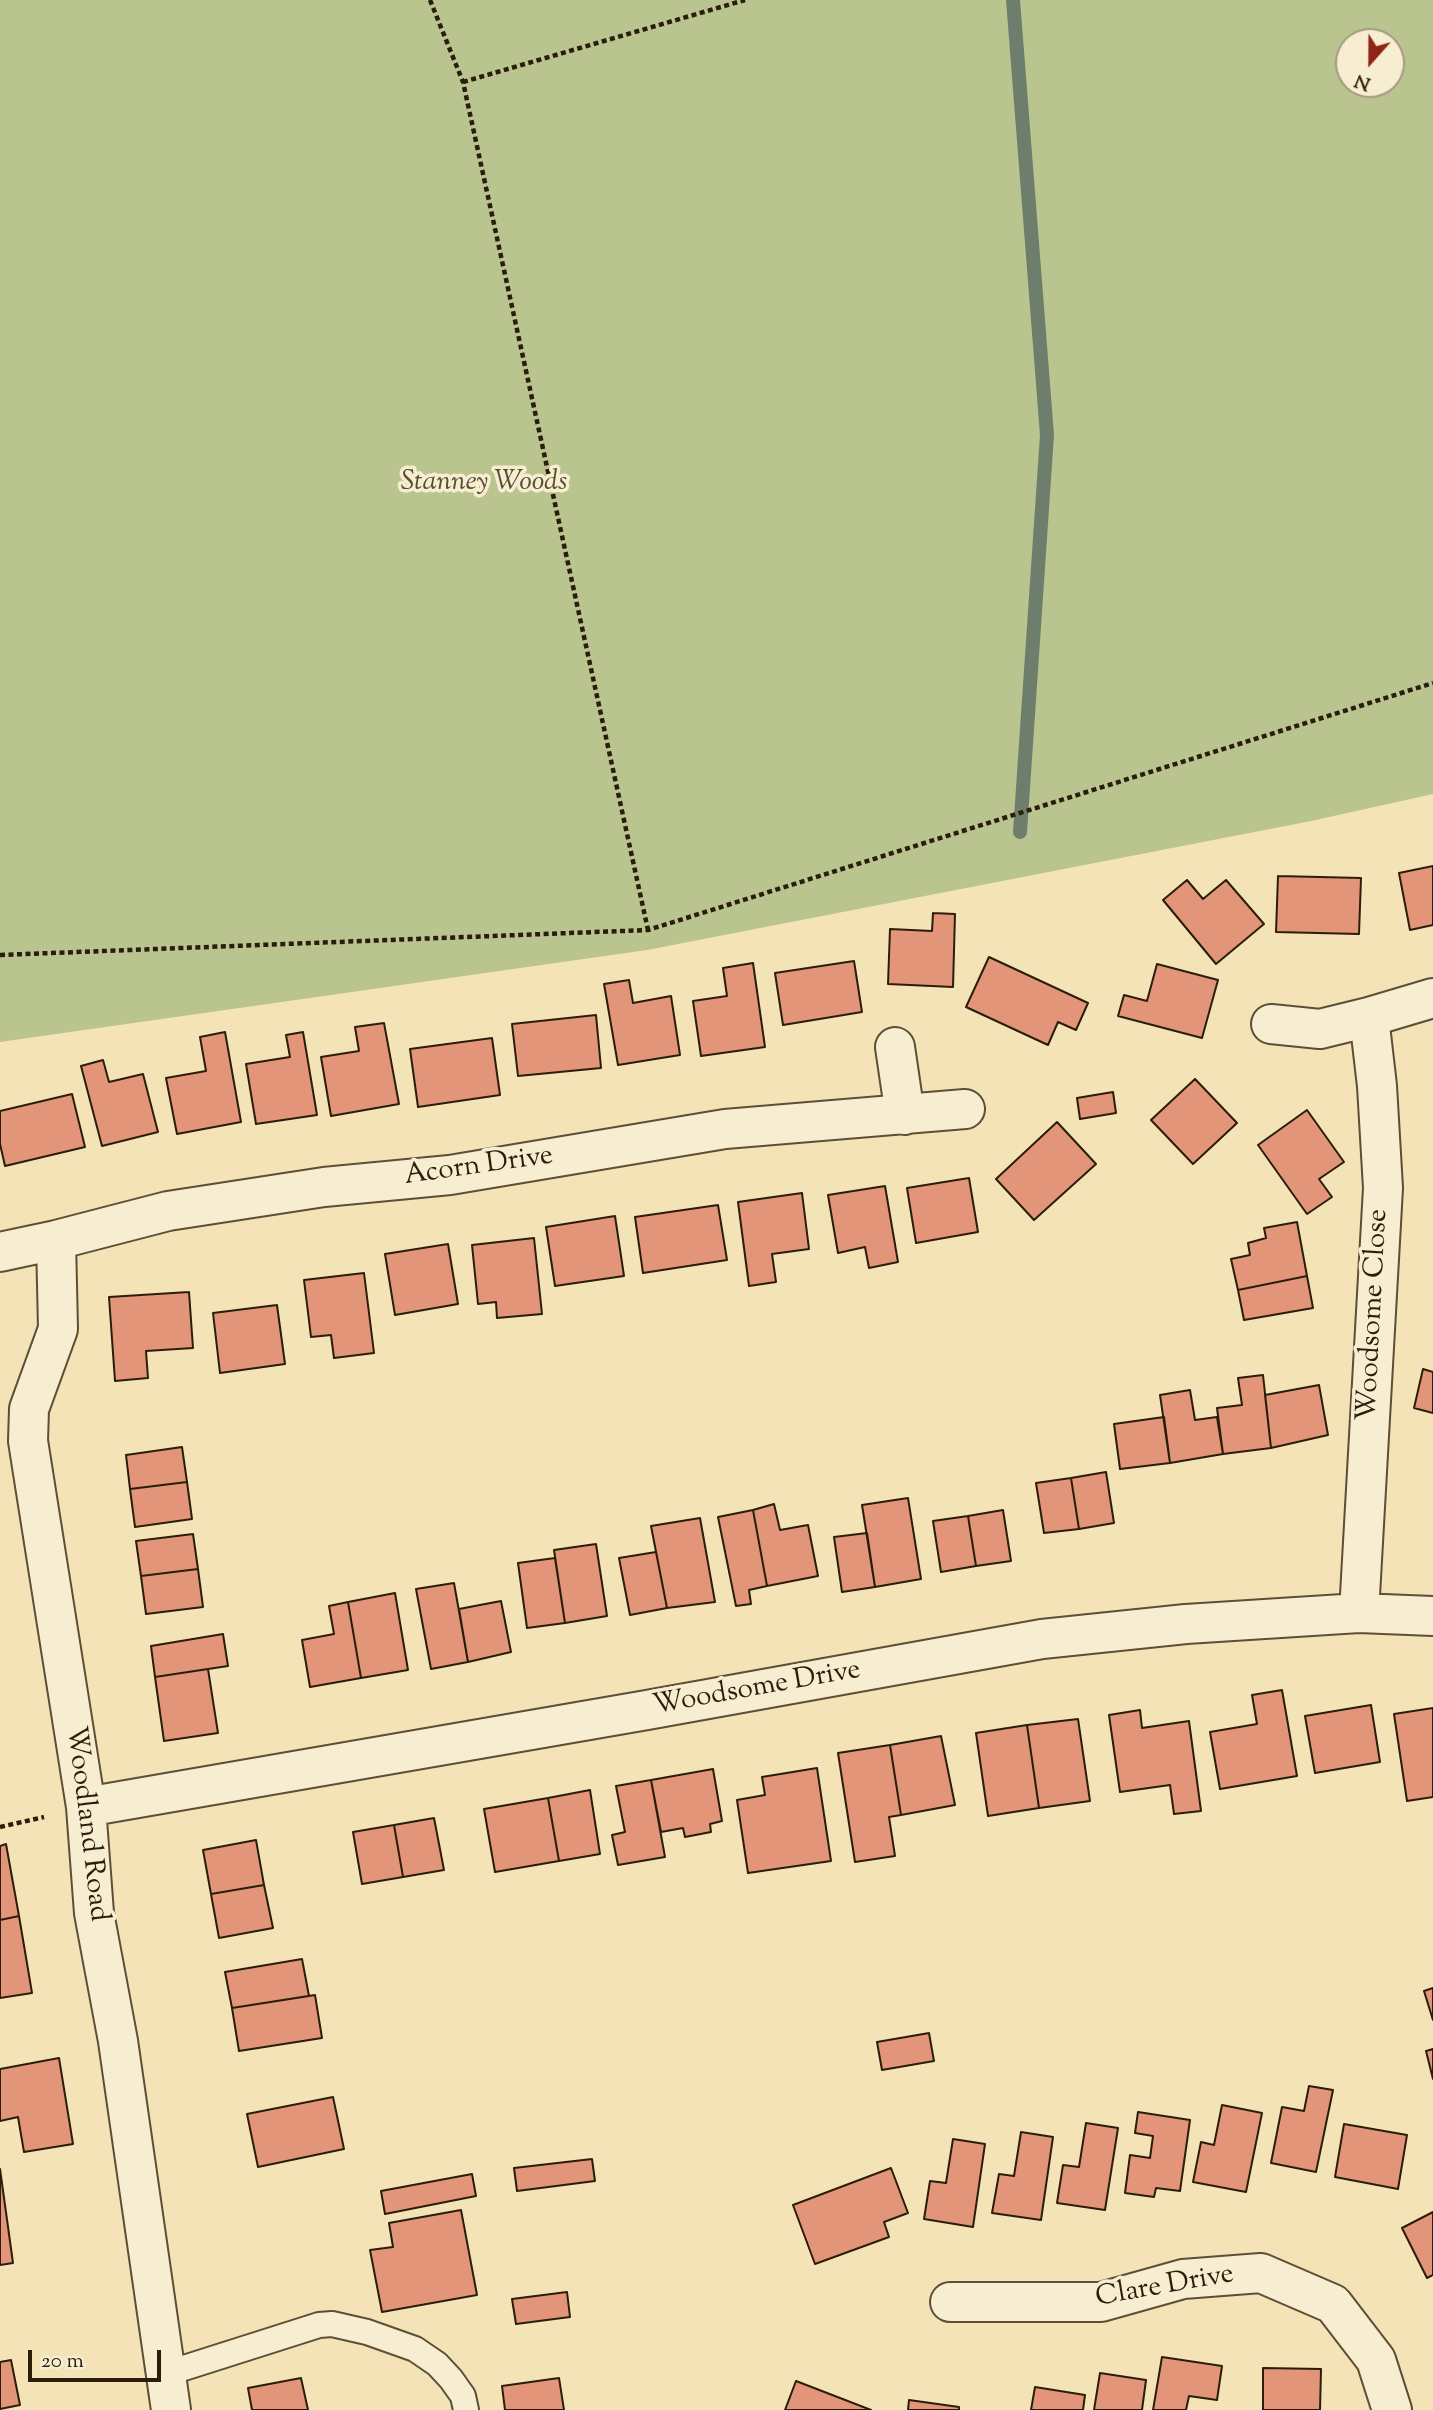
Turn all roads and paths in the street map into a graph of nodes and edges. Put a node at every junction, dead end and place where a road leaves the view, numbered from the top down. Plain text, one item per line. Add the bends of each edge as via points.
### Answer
1 (430, 0) edge
2 (745, 0) edge
3 (463, 82) junction
4 (1433, 683) edge
5 (649, 930) junction
6 (0, 955) edge
7 (1433, 998) edge
8 (1369, 1017) junction
9 (1271, 1024) dead end
10 (895, 1048) dead end
11 (965, 1109) dead end
12 (905, 1115) junction
13 (56, 1240) junction
14 (0, 1252) edge
15 (1359, 1614) junction
16 (1433, 1616) edge
17 (86, 1807) junction
18 (950, 2302) dead end
19 (168, 2392) edge
20 (466, 2410) edge
21 (1392, 2410) edge

1 - 3 path
2 - 3 path
3 - 5 path
4 - 5 path
5 - 6 path
7 - 8 street
8 - 9 street via 1320,1029
8 - 15 street, Woodsome Close via 1383,1188
10 - 12 street
11 - 12 street, Acorn Drive
12 - 13 street, Acorn Drive via 725,1129 450,1175 324,1187 168,1211
13 - 14 street, Acorn Drive
13 - 17 street, Woodland Road via 58,1329 29,1409 28,1441
15 - 16 street, Woodsome Drive
15 - 17 street, Woodsome Drive via 1186,1624 1042,1639
17 - 19 street, Woodland Road via 94,1913 118,2041
18 - 21 street, Clare Drive via 1101,2302 1183,2279 1261,2273 1333,2304 1376,2360
19 - 20 lane via 319,2325 332,2324 415,2349 451,2379

